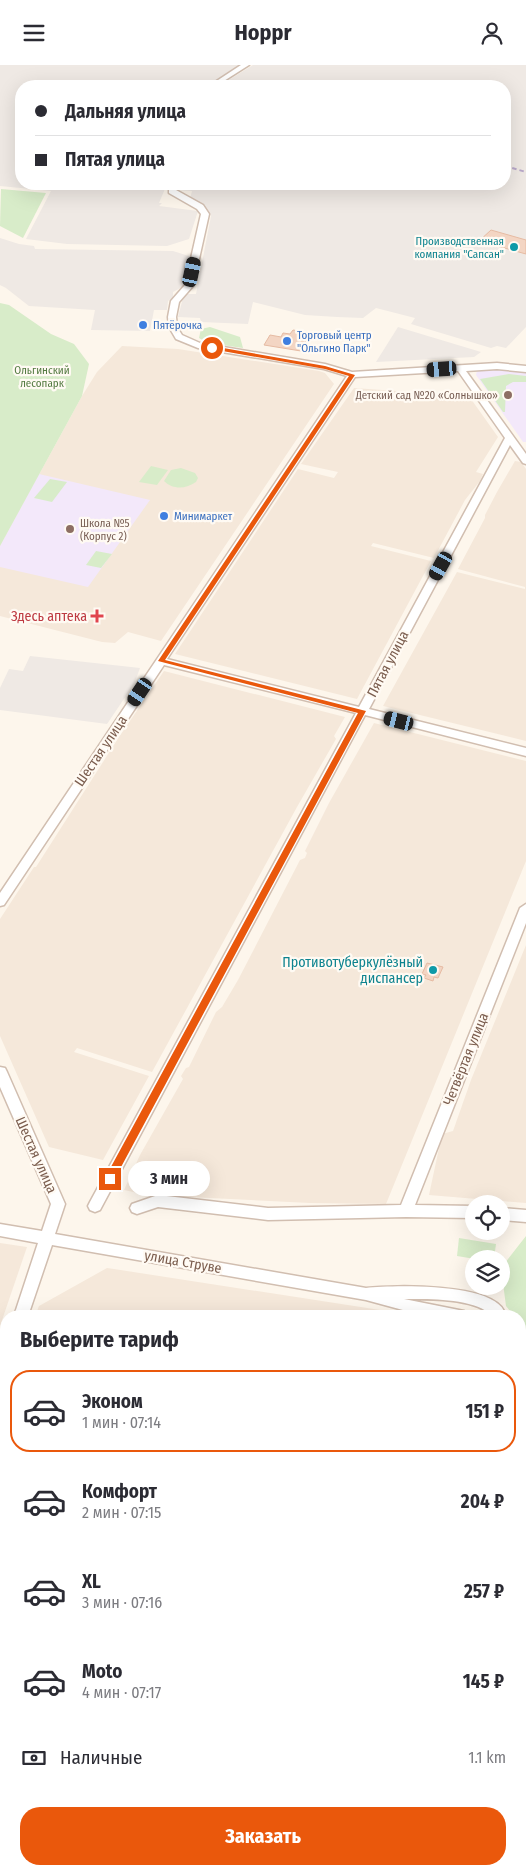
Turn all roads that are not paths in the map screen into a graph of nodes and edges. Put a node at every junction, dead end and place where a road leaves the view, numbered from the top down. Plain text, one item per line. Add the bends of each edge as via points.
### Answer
1 (246, 65) edge
2 (222, 80) edge
3 (172, 190) edge
4 (460, 368) junction
5 (526, 369) edge
6 (352, 375) junction
7 (509, 439) junction
8 (526, 461) edge
9 (161, 661) junction
10 (362, 711) junction
11 (526, 752) edge
12 (0, 902) edge
13 (526, 908) edge
14 (0, 1072) edge
15 (95, 1206) dead end
16 (137, 1208) dead end
17 (406, 1211) junction
18 (465, 1212) edge
19 (510, 1215) edge
20 (526, 1216) edge
21 (0, 1230) edge
22 (47, 1239) junction
23 (366, 1294) junction
24 (23, 1310) edge
25 (426, 1310) edge
26 (496, 1310) edge

1 - 2 street
3 - 6 street via 200,207 205,214 189,286 177,298 173,308 173,327 179,337 198,345 325,367
4 - 5 street via 504,365
4 - 6 street
4 - 7 street
6 - 9 street, Шестая улица
7 - 8 street
7 - 10 street, Пятая улица
9 - 10 street
9 - 12 street, Шестая улица
10 - 11 street
10 - 15 street, Пятая улица
13 - 17 street, Четвёртая улица
14 - 22 street, Шестая улица via 58,1204
16 - 17 street via 158,1201 268,1214
17 - 18 street
19 - 20 street
21 - 22 street, улица Струве
22 - 23 street, улица Струве
22 - 24 street, Шестая улица
23 - 25 street, улица Струве
23 - 26 street, улица Струве via 429,1293 485,1302

